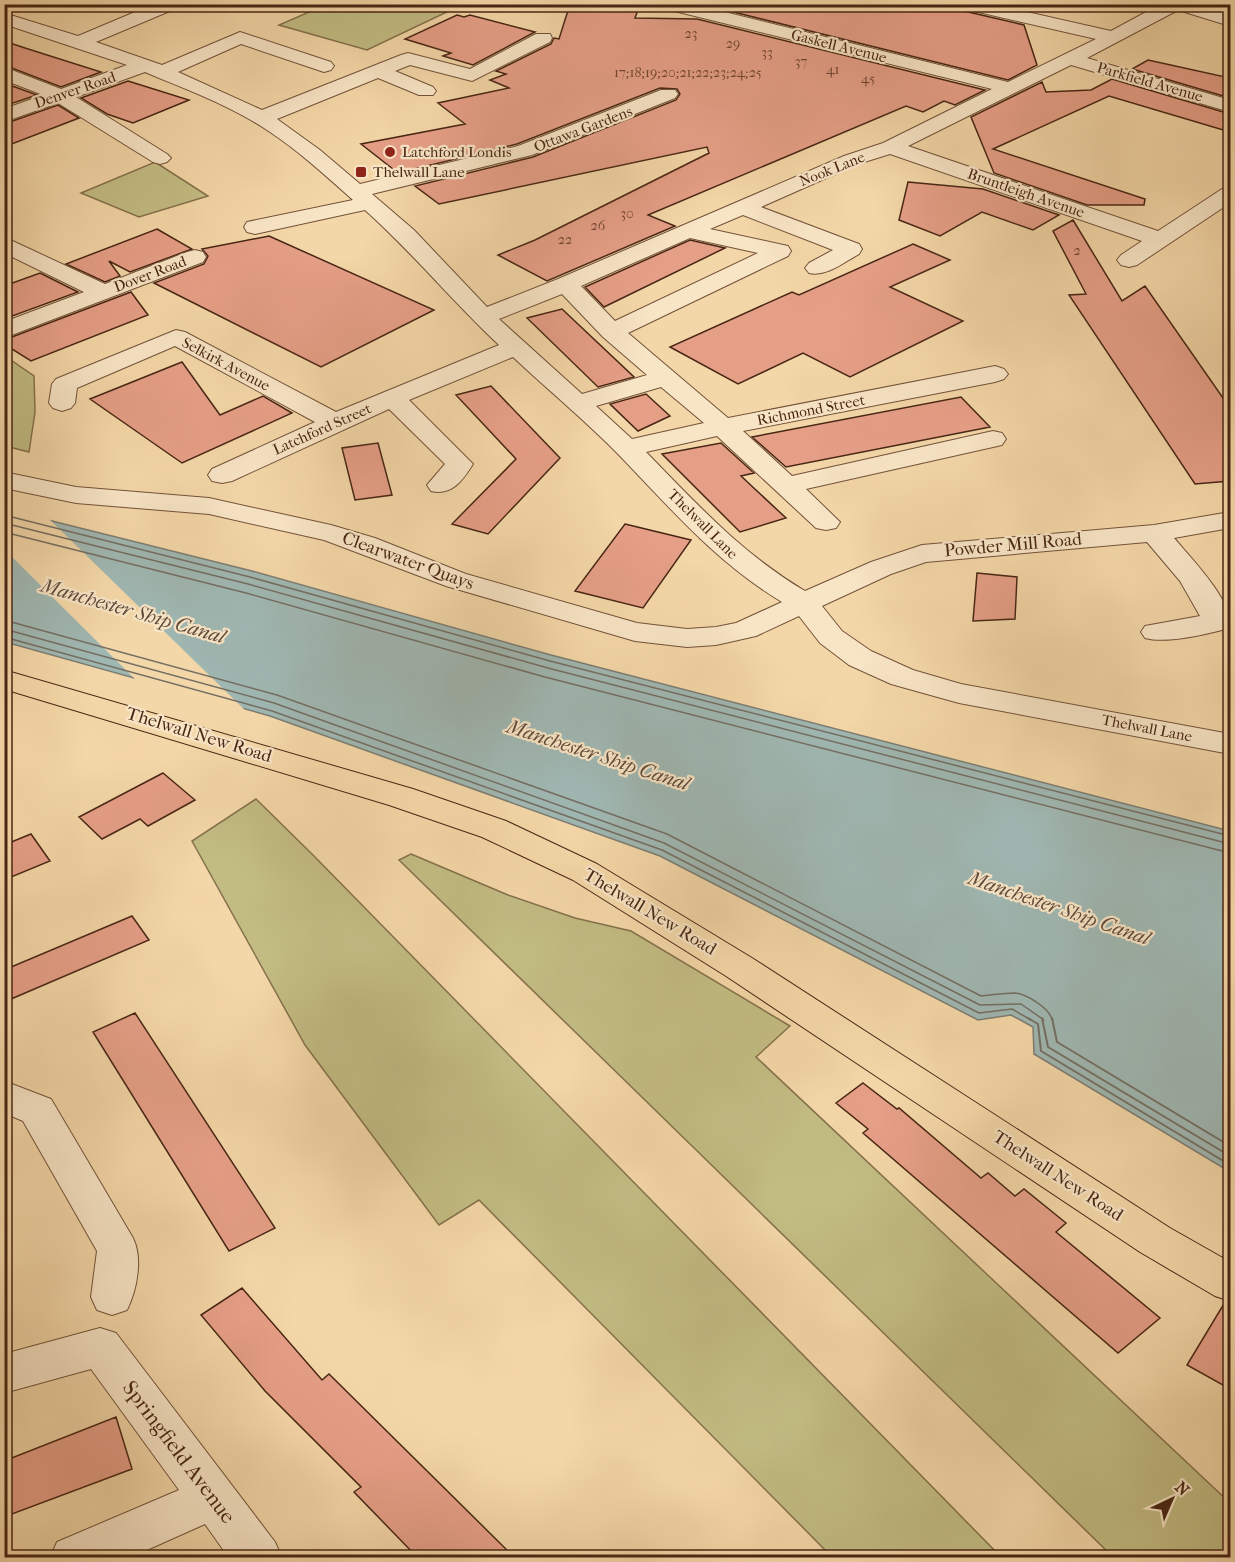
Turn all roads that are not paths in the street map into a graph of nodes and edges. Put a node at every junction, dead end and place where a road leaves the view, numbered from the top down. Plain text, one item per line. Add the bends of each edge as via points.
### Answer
1 (171, 4) edge
2 (668, 4) edge
3 (965, 4) edge
4 (1177, 4) edge
5 (1230, 20) edge
6 (10, 23) edge
7 (1114, 37) junction
8 (543, 38) dead end
9 (80, 42) junction
10 (1070, 59) junction
11 (324, 66) dead end
12 (154, 69) junction
13 (378, 71) junction
14 (4, 73) edge
15 (1010, 88) junction
16 (426, 91) dead end
17 (665, 94) dead end
18 (59, 95) junction
19 (1230, 106) edge
20 (4, 116) edge
21 (261, 118) junction
22 (890, 147) junction
23 (160, 158) dead end
24 (1230, 194) edge
25 (362, 197) junction
26 (741, 207) junction
27 (255, 227) dead end
28 (686, 231) junction
29 (1161, 240) junction
30 (4, 244) edge
31 (195, 257) dead end
32 (1129, 260) dead end
33 (816, 268) dead end
34 (566, 285) junction
35 (104, 292) junction
36 (483, 317) junction
37 (4, 331) edge
38 (612, 332) junction
39 (516, 347) junction
40 (995, 374) dead end
41 (666, 378) junction
42 (392, 398) junction
43 (62, 403) dead end
44 (579, 403) junction
45 (335, 422) junction
46 (723, 427) junction
47 (993, 439) dead end
48 (627, 448) junction
49 (254, 460) junction
50 (222, 475) dead end
51 (4, 480) edge
52 (274, 481) dead end
53 (787, 484) junction
54 (441, 485) dead end
55 (1230, 520) edge
56 (826, 522) dead end
57 (1154, 533) junction
58 (804, 603) junction
59 (1225, 624) edge
60 (1156, 632) dead end
61 (4, 679) edge
62 (1230, 744) edge
63 (4, 1096) edge
64 (1230, 1283) edge
65 (112, 1297) dead end
66 (4, 1374) edge
67 (213, 1498) junction
68 (74, 1557) edge
69 (258, 1557) edge

1 - 9 street
2 - 15 street, Gaskell Avenue
3 - 7 street
4 - 5 street
4 - 7 street, Nook Lane
6 - 9 street, Thelwall Lane
7 - 10 street, Nook Lane
8 - 13 street via 472,75 408,59
9 - 12 street, Thelwall Lane
10 - 15 street, Nook Lane
10 - 19 street, Parkfield Avenue
11 - 12 street, Denver Road via 240,38
12 - 18 street, Denver Road
12 - 21 street, Thelwall Lane
13 - 16 street
13 - 21 street
14 - 18 street
15 - 22 street, Nook Lane
17 - 25 street, Ottawa Gardens via 525,151
18 - 20 street, Denver Road
18 - 23 street
21 - 25 street, Thelwall Lane via 313,154
22 - 26 street, Nook Lane
22 - 29 street, Bruntleigh Avenue
24 - 29 street
25 - 27 street, Ottawa Gardens
25 - 36 street, Thelwall Lane via 406,236
26 - 28 street, Nook Lane
26 - 33 street via 851,249
28 - 34 street, Nook Lane
28 - 38 street via 780,251
29 - 32 street
30 - 35 street, Dover Road
31 - 35 street, Dover Road
34 - 36 street, Nook Lane
34 - 38 street
35 - 37 street, Dover Road
36 - 39 street, Thelwall Lane
38 - 41 street
39 - 42 street, Latchford Street
39 - 44 street, Thelwall Lane
40 - 46 street, Richmond Street
41 - 44 street
41 - 46 street
42 - 45 street, Latchford Street
42 - 54 street, Latchford Street via 459,464
43 - 45 street, Selkirk Avenue via 65,384 176,337
44 - 48 street, Thelwall Lane
45 - 49 street, Latchford Street
46 - 48 street, Richmond Street
46 - 53 street
47 - 53 street
48 - 58 street, Thelwall Lane via 721,545 762,578
49 - 50 street, Latchford Street
49 - 52 street, Latchford Street
51 - 58 street, Clearwater Quays via 76,495 209,506 331,533 456,580 662,637 716,636 745,630
53 - 56 street
55 - 57 street, Powder Mill Road
57 - 58 street, Powder Mill Road via 922,554 890,564
57 - 59 street
58 - 62 street, Thelwall Lane via 831,637 848,650 902,677 1005,703
59 - 60 street
61 - 64 main road, Thelwall New Road via 401,797 494,830 585,872 739,967 1155,1240
63 - 65 street via 37,1110 118,1250
66 - 67 street, Springfield Avenue via 100,1347
67 - 68 street
67 - 69 street, Springfield Avenue

